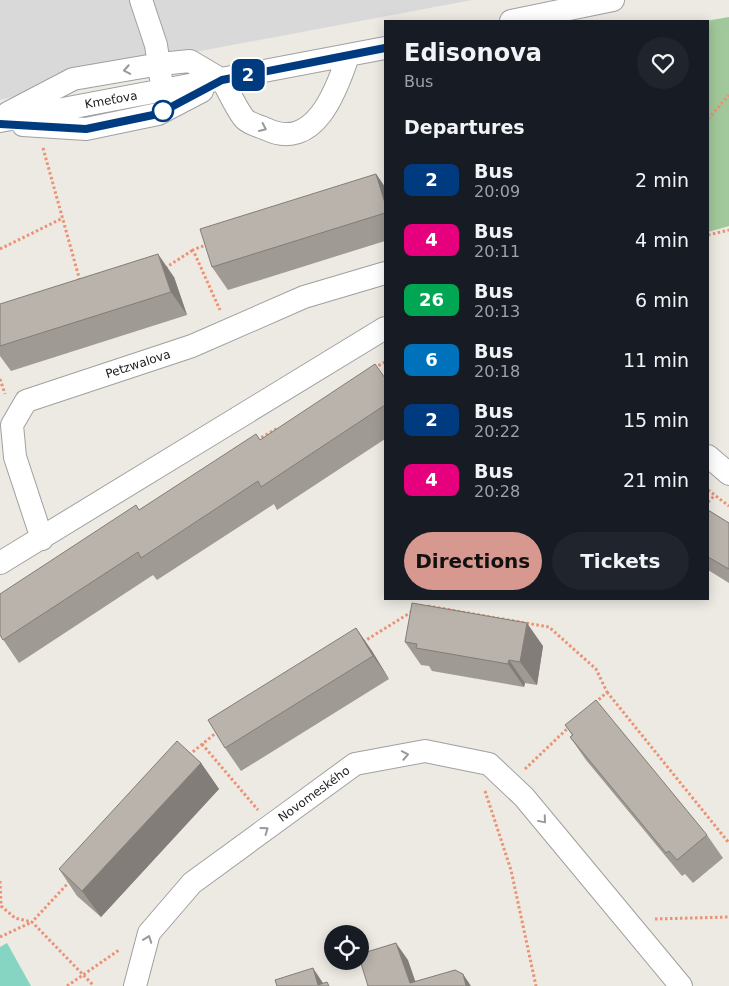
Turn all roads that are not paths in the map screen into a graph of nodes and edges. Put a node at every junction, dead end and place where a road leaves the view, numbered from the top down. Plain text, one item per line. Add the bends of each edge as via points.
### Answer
1 (141, 0) edge
2 (613, 0) edge
3 (517, 20) edge
4 (384, 48) edge
5 (348, 56) junction
6 (160, 64) junction
7 (222, 80) junction
8 (161, 91) junction
9 (0, 117) edge
10 (0, 122) edge
11 (384, 272) edge
12 (384, 329) edge
13 (709, 457) edge
14 (729, 474) edge
15 (42, 539) junction
16 (0, 563) edge
17 (135, 986) edge
18 (681, 986) edge

1 - 6 street
2 - 3 street
4 - 5 street, Kmeťova
5 - 7 street, Kmeťova
7 -> 5 street via 244,119 279,136 303,131 323,113
6 - 7 street via 190,61
6 - 8 street
6 -> 9 street via 73,79
7 - 8 street, Kmeťova
7 - 10 street via 158,114 86,129
8 - 10 street, Kmeťova
11 - 15 street, Petzwalova via 304,297 192,346 26,401 12,425 15,457
12 - 15 street
13 - 14 street
15 - 16 street
17 -> 18 street, Novomeského via 149,933 192,883 355,764 425,751 489,764 524,797

